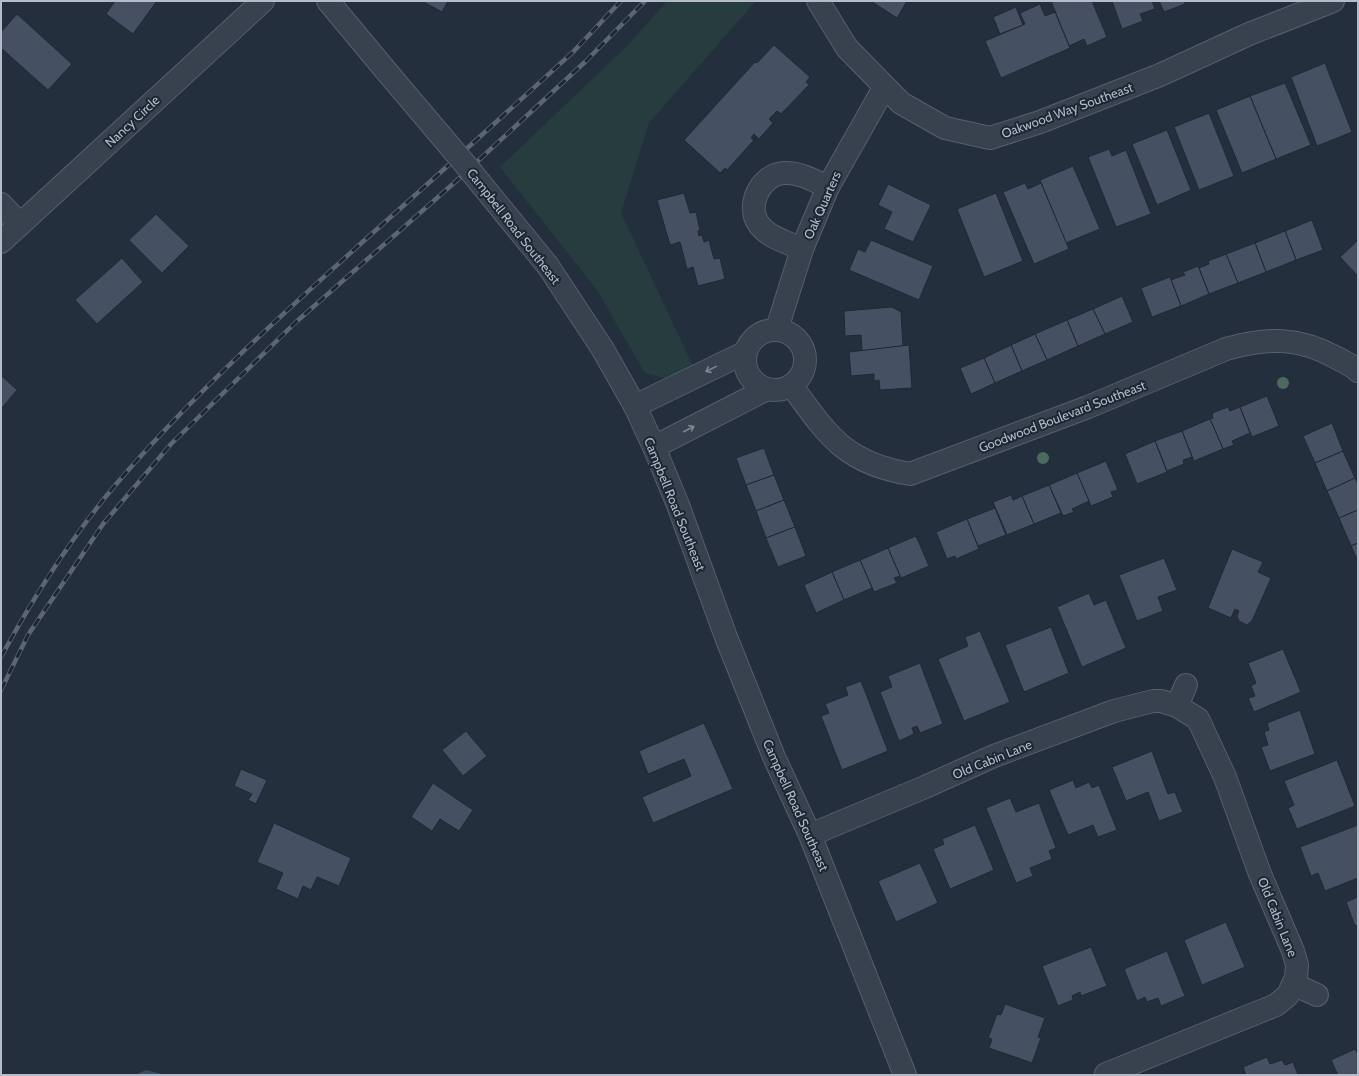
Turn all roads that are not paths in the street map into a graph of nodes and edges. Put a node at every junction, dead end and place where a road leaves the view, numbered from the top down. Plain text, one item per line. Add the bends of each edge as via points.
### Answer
1 (263, 1) edge
2 (328, 1) edge
3 (818, 1) edge
4 (1333, 1) edge
5 (884, 88) junction
6 (828, 187) junction
7 (1, 204) edge
8 (20, 224) junction
9 (1, 242) edge
10 (802, 249) junction
11 (777, 330) junction
12 (746, 352) junction
13 (1358, 371) edge
14 (792, 386) junction
15 (767, 389) junction
16 (635, 406) junction
17 (654, 447) junction
18 (1186, 685) dead end
19 (1177, 706) junction
20 (810, 835) junction
21 (1293, 984) junction
22 (1316, 995) dead end
23 (1106, 1074) dead end
24 (905, 1075) edge

1 - 8 street, Nancy Circle
2 - 16 street, Campbell Road Southeast, bridge via 548,266 602,348
3 - 5 street, Oakwood Way Southeast via 847,48
4 - 5 street, Oakwood Way Southeast via 1250,34 1160,75 1040,122 990,138 945,128 901,104
5 - 6 street, Oak Quarters
6 - 10 street, Oak Quarters
6 - 10 street via 801,176 784,173 772,176 757,194 753,206 755,218 762,228
7 - 8 street
8 - 9 street, Nancy Circle
10 - 11 street, Oak Quarters
11 - 12 street via 758,335
11 - 14 street via 788,332 797,338 806,358 800,378
12 - 15 street via 745,361 750,378
12 -> 16 street
13 - 14 street, Goodwood Boulevard Southeast via 1307,344 1287,341 1246,343 1088,407 910,474 861,460 841,447 819,423
14 - 15 street via 783,390
17 -> 15 street
16 - 17 street, Campbell Road Southeast
17 - 20 street, Campbell Road Southeast via 774,758
18 - 19 street
19 - 20 street, Old Cabin Lane via 1153,700 1114,711 994,756
19 - 21 street, Old Cabin Lane via 1198,719 1225,777 1260,874 1293,952 1297,965
20 - 24 street, Campbell Road Southeast
21 - 22 street
21 - 23 street, Old Cabin Lane via 1288,994 1276,1006

